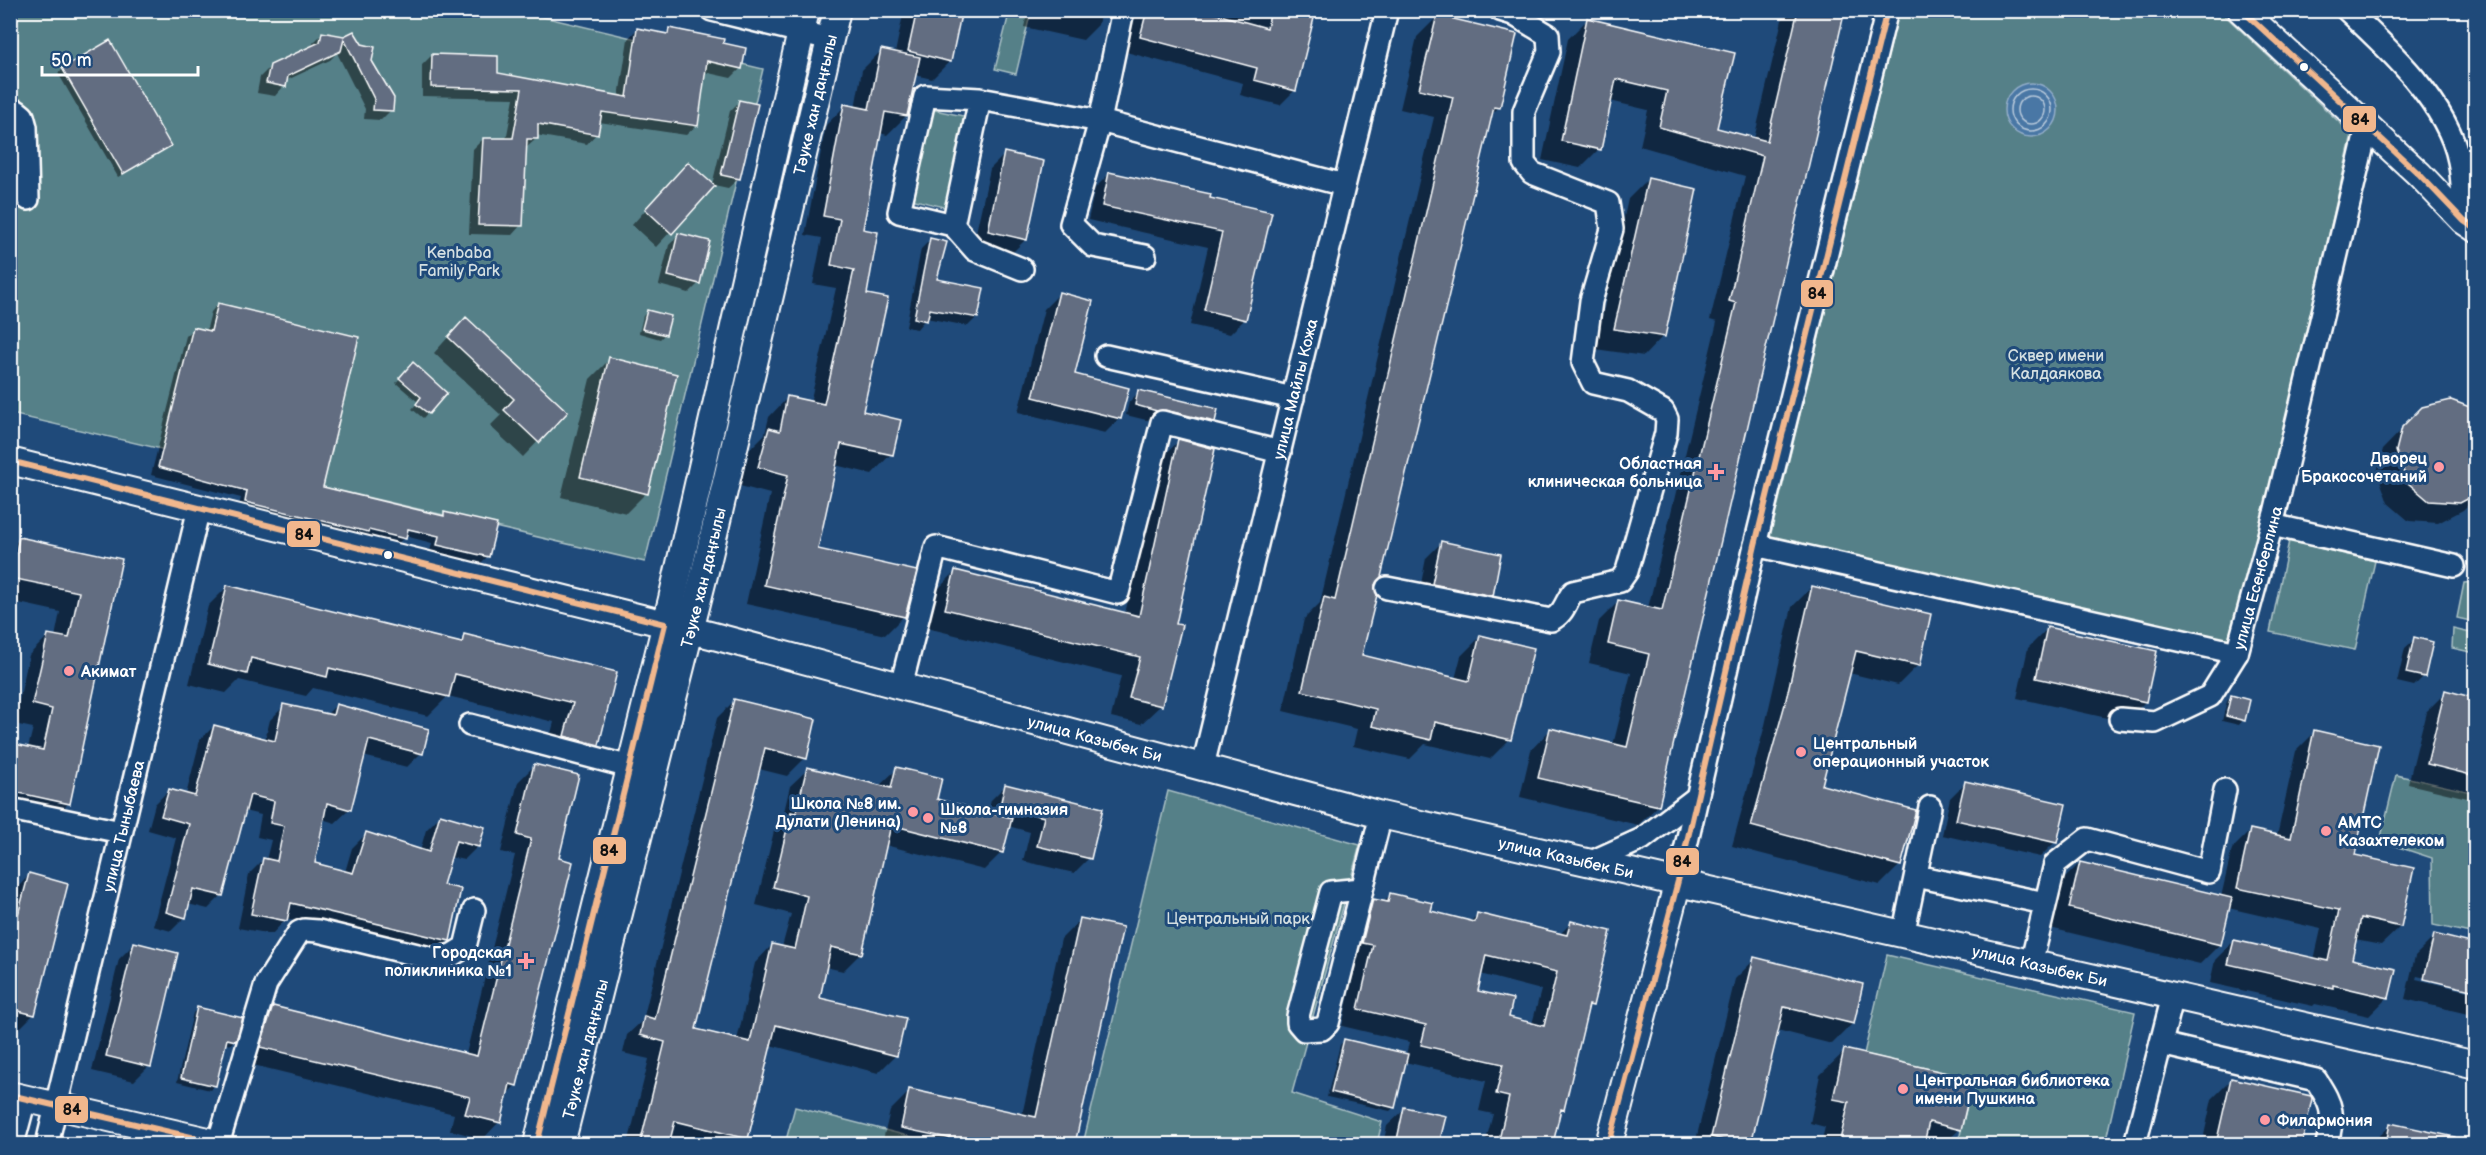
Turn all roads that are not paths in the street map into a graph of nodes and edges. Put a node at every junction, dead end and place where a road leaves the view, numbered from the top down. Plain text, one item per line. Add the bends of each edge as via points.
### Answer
1 (712, 10) edge
2 (837, 10) edge
3 (1123, 10) edge
4 (1387, 10) edge
5 (1500, 10) edge
6 (1887, 10) edge
7 (2241, 10) edge
8 (2346, 10) edge
9 (803, 21) edge
10 (830, 39) junction
11 (980, 99) junction
12 (10, 111) edge
13 (1100, 121) junction
14 (2367, 128) junction
15 (1344, 185) junction
16 (28, 199) dead end
17 (953, 225) junction
18 (2470, 225) edge
19 (1145, 256) dead end
20 (1022, 269) dead end
21 (1106, 356) dead end
22 (1293, 398) junction
23 (1280, 452) junction
24 (10, 461) edge
25 (199, 508) junction
26 (2272, 525) junction
27 (1755, 545) junction
28 (2454, 566) dead end
29 (1387, 588) dead end
30 (677, 627) junction
31 (2237, 653) junction
32 (901, 686) junction
33 (2120, 719) dead end
34 (470, 725) dead end
35 (1203, 766) junction
36 (630, 767) junction
37 (2225, 790) dead end
38 (1697, 797) junction
39 (1929, 807) dead end
40 (10, 809) edge
41 (1381, 815) junction
42 (121, 832) junction
43 (1591, 862) junction
44 (1916, 876) junction
45 (1678, 881) junction
46 (1362, 889) junction
47 (2045, 903) junction
48 (474, 910) dead end
49 (1903, 935) junction
50 (2031, 964) junction
51 (2173, 996) junction
52 (2161, 1044) junction
53 (2475, 1065) edge
54 (18, 1097) edge
55 (55, 1105) junction
56 (13, 1144) edge
57 (47, 1144) edge
58 (219, 1144) edge
59 (537, 1144) edge
60 (561, 1144) edge
61 (1615, 1144) edge
62 (2135, 1144) edge
63 (2326, 1144) edge

1 - 9 street via 784,26
2 - 10 main road, Тәуке хан даңғылы
3 - 13 street
4 - 15 street, улица Майлы Кожа
5 - 29 street via 1542,31 1550,43 1524,111 1524,163 1532,173 1608,203 1612,217 1610,240 1591,301 1584,341 1583,363 1588,377 1593,383 1628,391 1652,403 1667,419 1666,433 1627,571 1620,581 1574,592 1557,617 1551,620
6 - 27 street
7 - 14 main road
8 - 18 street via 2387,48 2445,119 2459,160
9 - 10 street
9 - 30 main road, Тәуке хан даңғылы
10 - 30 main road, Тәуке хан даңғылы via 708,560
11 - 13 street
11 - 17 street
11 - 17 street via 925,96 899,212
12 - 16 street via 23,116 26,127
13 - 15 street
13 - 19 street via 1071,224 1093,246
14 - 18 main road
14 - 26 street, улица Есенберлина
15 - 22 street, улица Майлы Кожа
17 - 20 street via 975,250
21 - 22 street
22 - 23 street, улица Майлы Кожа
23 - 32 street via 1162,422 1118,593 936,547
23 - 35 street, улица Майлы Кожа
24 - 25 main road, улица Казыбек Би
25 - 30 main road, улица Казыбек Би
25 - 42 street, улица Тыныбаева
26 - 28 street
26 - 31 street, улица Есенберлина
27 - 31 street, улица Есенберлина
27 - 38 street
30 - 32 main road, улица Казыбек Би
30 - 36 main road, Тәуке хан даңғылы
30 - 60 main road, Тәуке хан даңғылы
31 - 33 street via 2210,696 2155,722
32 - 35 main road, улица Казыбек Би
34 - 36 street
35 - 41 main road, улица Казыбек Би
36 - 59 main road, Тәуке хан даңғылы
37 - 47 street via 2209,872 2087,839 2055,864
38 - 43 street via 1642,839
38 - 45 street
39 - 44 street
40 - 42 street
41 - 43 main road, улица Казыбек Би
41 - 46 street
42 - 55 street, улица Тыныбаева
43 - 45 main road, улица Казыбек Би
44 - 47 street
44 - 49 street
45 - 49 main road, улица Казыбек Би
45 - 61 main road
46 - 46 street via 1328,1023 1322,1029 1304,1030 1298,1016 1331,892
47 - 50 street
48 - 58 street via 465,947 453,955 434,959 318,931 299,932 262,993
49 - 50 main road, улица Казыбек Би
50 - 51 main road, улица Казыбек Би
51 - 52 street
51 - 53 main road, улица Казыбек Би
52 - 62 street
52 - 63 street via 2316,1080 2333,1116
54 - 55 main road
54 - 56 street
55 - 57 street, улица Тыныбаева
55 - 58 main road

